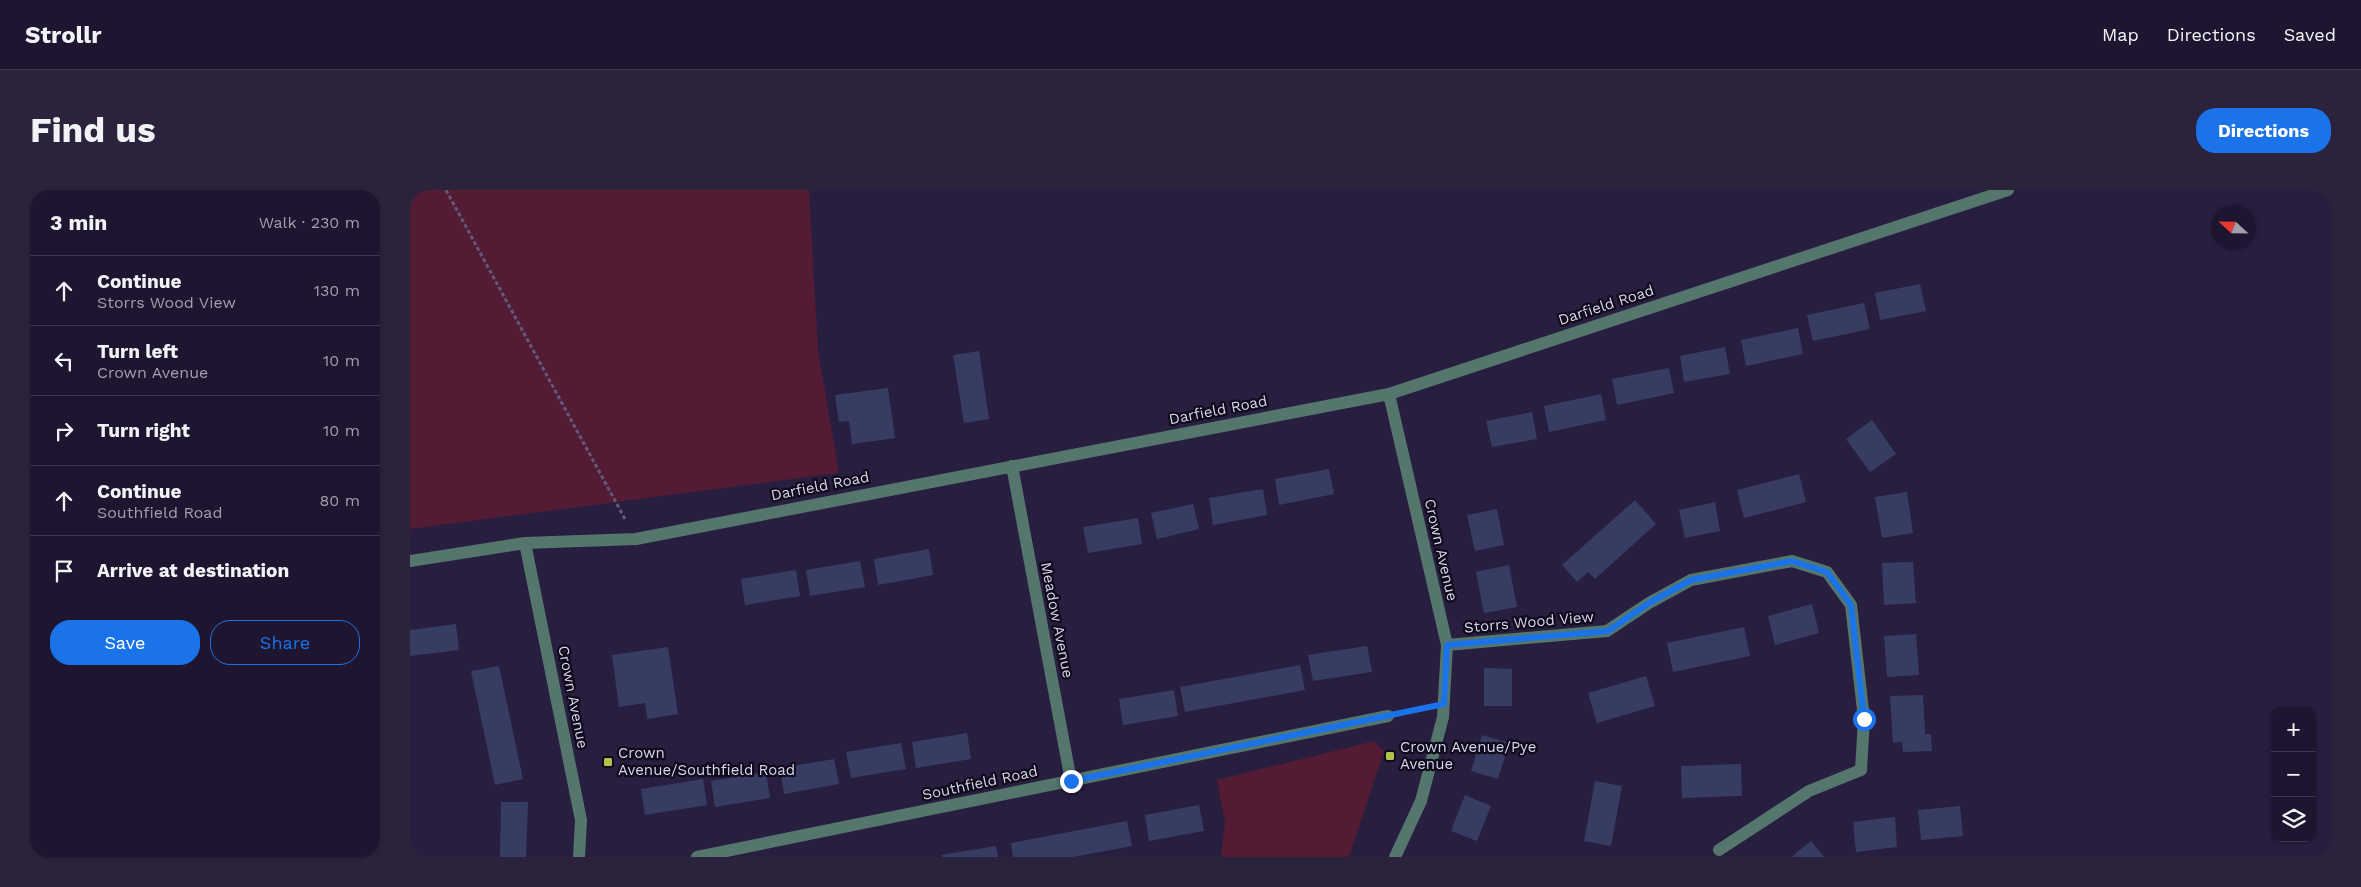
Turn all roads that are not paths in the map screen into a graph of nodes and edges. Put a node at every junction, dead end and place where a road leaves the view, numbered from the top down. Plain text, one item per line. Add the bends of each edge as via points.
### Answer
1 (2008, 190) edge
2 (1389, 394) junction
3 (1012, 466) junction
4 (525, 543) junction
5 (410, 561) edge
6 (1447, 645) junction
7 (1388, 716) road end
8 (1071, 781) junction
9 (1719, 850) dead end
10 (579, 857) edge
11 (697, 857) edge
12 (1395, 857) edge

1 - 2 street, Darfield Road
2 - 3 street, Darfield Road
2 - 6 street, Crown Avenue
3 - 4 street, Darfield Road via 636,539
3 - 8 street, Meadow Avenue
4 - 5 street, Darfield Road
4 - 10 street, Crown Avenue via 581,820
6 - 9 street, Storrs Wood View via 1608,631 1691,580 1710,576 1792,561 1827,572 1851,605 1864,719 1861,770 1809,791
6 - 12 street, Crown Avenue via 1443,716 1421,801
7 - 8 street, Southfield Road
8 - 11 street, Southfield Road

